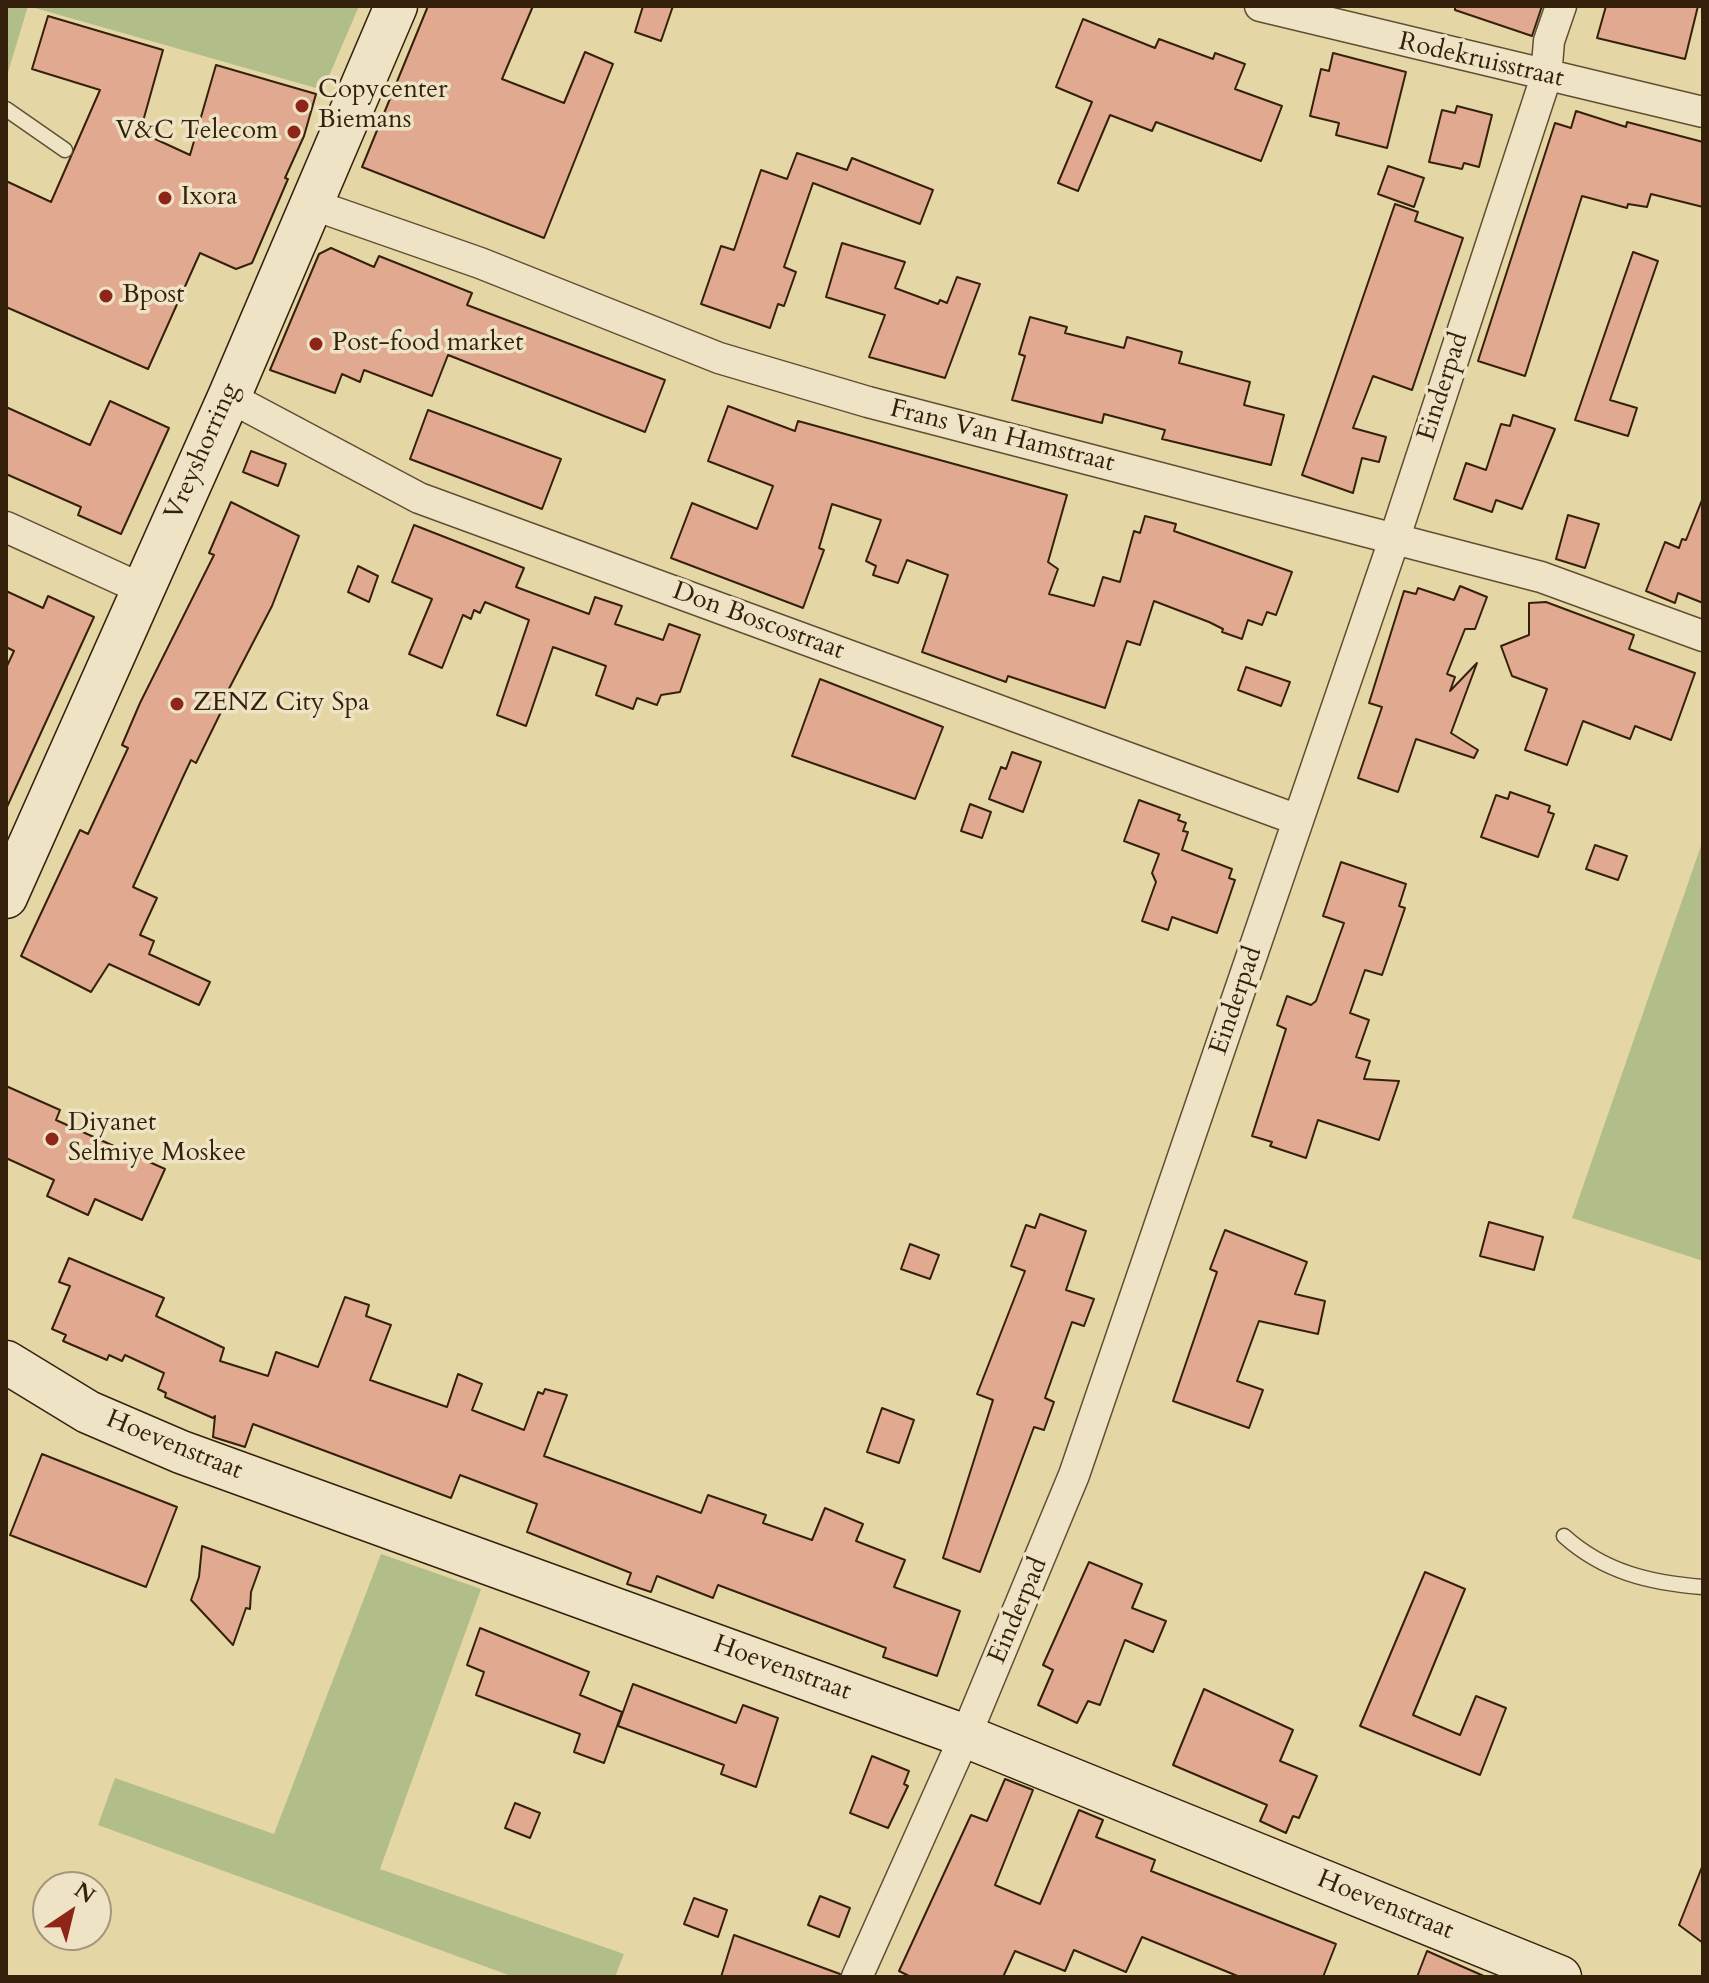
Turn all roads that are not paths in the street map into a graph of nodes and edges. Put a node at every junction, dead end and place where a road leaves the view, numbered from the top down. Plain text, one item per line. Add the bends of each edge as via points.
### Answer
1 (396, 6) edge
2 (1260, 6) edge
3 (1561, 6) edge
4 (1546, 77) junction
5 (6, 109) edge
6 (1703, 112) edge
7 (65, 150) dead end
8 (311, 204) junction
9 (229, 397) junction
10 (6, 527) edge
11 (1394, 540) junction
12 (142, 589) junction
13 (1703, 636) edge
14 (1298, 820) junction
15 (6, 897) edge
16 (6, 1362) edge
17 (1564, 1536) dead end
18 (1703, 1587) edge
19 (965, 1736) junction
20 (857, 1977) edge
21 (1560, 1977) edge

1 - 8 main road, Vreyshorring
2 - 4 street, Rodekruisstraat
3 - 4 street, Einderpad via 1549,41
4 - 6 street, Rodekruisstraat
4 - 11 street, Einderpad
5 - 7 lane
8 - 9 main road, Vreyshorring
8 - 11 street, Frans Van Hamstraat via 480,263 719,358
9 - 12 main road, Vreyshorring
9 - 14 street, Don Boscostraat via 419,498
10 - 12 street
11 - 13 street, Frans Van Hamstraat via 1541,577
11 - 14 street, Einderpad
12 - 15 main road, Vreyshorring
14 - 19 street, Einderpad via 1074,1475
16 - 19 main road, Hoevenstraat via 88,1412 181,1452
17 - 18 lane via 1587,1556 1618,1571
19 - 20 street, Einderpad
19 - 21 main road, Hoevenstraat

